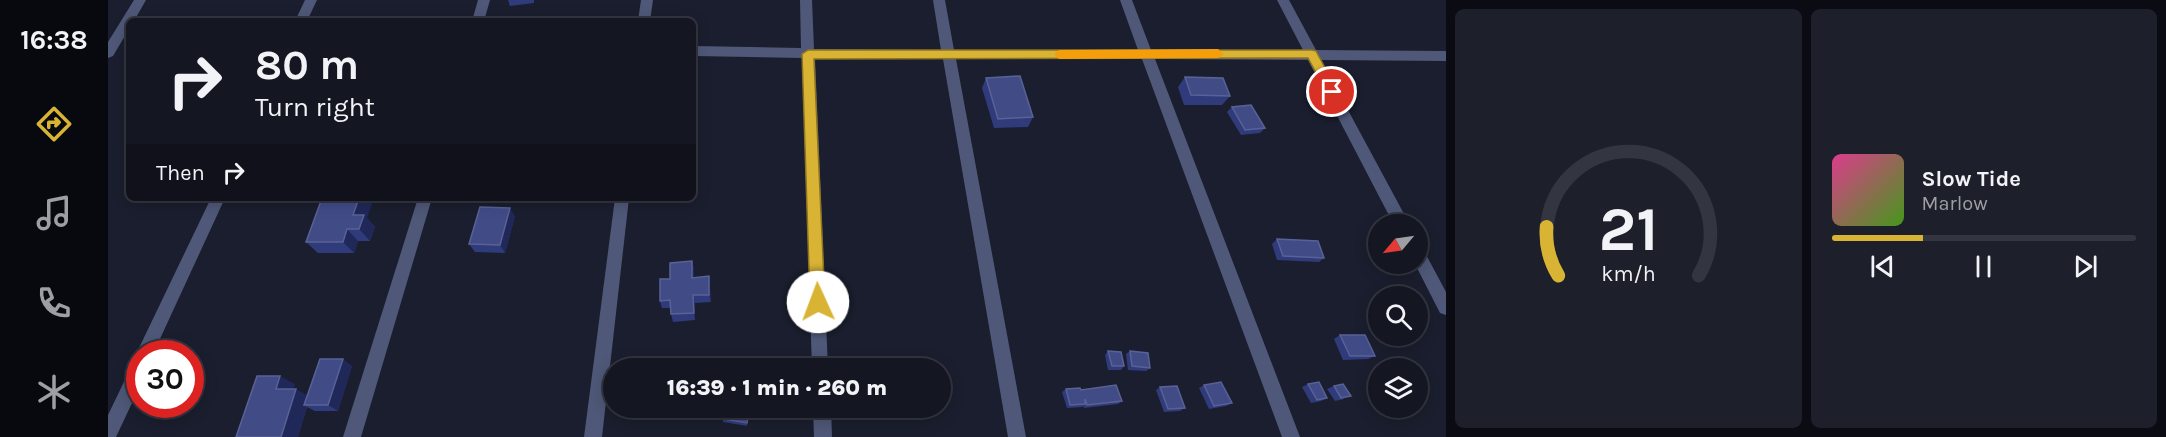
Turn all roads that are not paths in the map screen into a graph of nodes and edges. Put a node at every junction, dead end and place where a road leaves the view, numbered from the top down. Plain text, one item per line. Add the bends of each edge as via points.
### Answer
1 (140, 0) edge
2 (311, 0) edge
3 (484, 0) edge
4 (647, 0) edge
5 (806, 0) edge
6 (939, 0) edge
7 (1126, 0) edge
8 (1283, 0) edge
9 (128, 18) edge
10 (302, 18) edge
11 (479, 18) edge
12 (644, 18) edge
13 (119, 32) edge
14 (696, 51) edge
15 (108, 53) edge
16 (808, 54) junction
17 (1147, 54) junction
18 (1312, 54) junction
19 (949, 56) junction
20 (1446, 56) edge
21 (217, 201) edge
22 (424, 201) edge
23 (622, 201) edge
24 (1396, 214) edge
25 (1428, 273) edge
26 (1446, 308) edge
27 (152, 340) edge
28 (820, 358) edge
29 (126, 396) edge
30 (822, 418) edge
31 (108, 434) edge
32 (352, 437) edge
33 (593, 437) edge
34 (823, 437) edge
35 (1017, 437) edge
36 (1291, 437) edge

1 - 9 street
2 - 10 street
3 - 11 street
4 - 12 street
5 - 16 street
6 - 19 street
7 - 17 street
8 - 18 street
13 - 15 street
14 - 16 street
16 - 19 street
16 - 28 street
17 - 18 street
17 - 19 street
17 - 36 street
18 - 20 street
18 - 24 street
19 - 35 street
21 - 27 street
22 - 32 street
23 - 33 street
25 - 26 street
29 - 31 street
30 - 34 street

